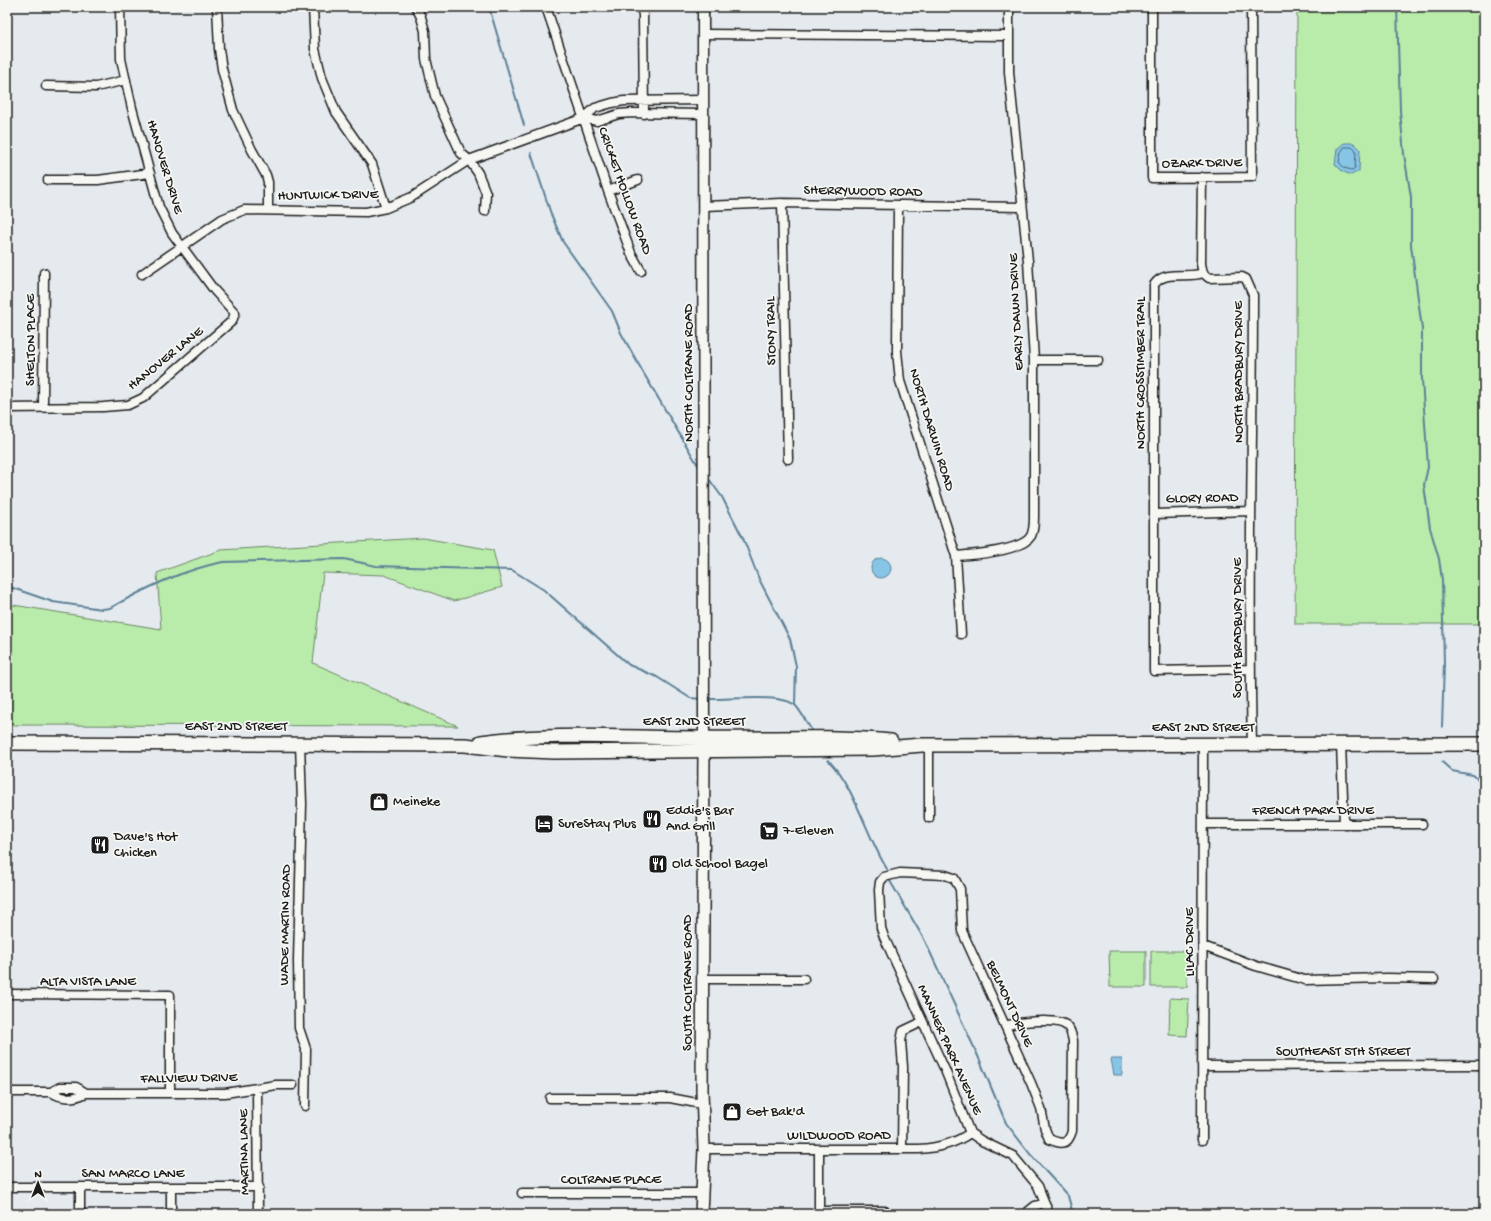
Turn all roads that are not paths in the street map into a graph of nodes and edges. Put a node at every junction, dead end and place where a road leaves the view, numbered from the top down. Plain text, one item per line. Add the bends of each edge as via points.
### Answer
1 (120, 7) edge
2 (217, 7) edge
3 (313, 7) edge
4 (416, 7) edge
5 (546, 7) edge
6 (641, 7) edge
7 (703, 7) edge
8 (1009, 7) edge
9 (1152, 7) edge
10 (1251, 7) edge
11 (703, 34) junction
12 (1008, 36) junction
13 (126, 80) junction
14 (46, 86) dead end
15 (703, 100) junction
16 (644, 101) junction
17 (644, 114) junction
18 (703, 114) junction
19 (584, 118) junction
20 (469, 160) junction
21 (150, 173) junction
22 (1202, 177) junction
23 (48, 180) dead end
24 (638, 180) dead end
25 (608, 191) junction
26 (782, 203) junction
27 (704, 206) junction
28 (898, 206) junction
29 (1021, 206) junction
30 (386, 208) junction
31 (268, 210) junction
32 (486, 210) dead end
33 (182, 246) junction
34 (641, 271) dead end
35 (44, 273) dead end
36 (1203, 273) junction
37 (142, 274) dead end
38 (235, 313) joint
39 (1034, 360) junction
40 (1098, 360) dead end
41 (43, 406) junction
42 (7, 408) edge
43 (788, 459) dead end
44 (1250, 511) junction
45 (1155, 514) junction
46 (956, 556) junction
47 (961, 634) dead end
48 (1251, 669) junction
49 (594, 738) junction
50 (7, 743) edge
51 (300, 743) junction
52 (1203, 744) junction
53 (1252, 744) junction
54 (1341, 744) junction
55 (1484, 744) edge
56 (465, 745) junction
57 (704, 745) junction
58 (926, 745) junction
59 (554, 752) junction
60 (929, 818) dead end
61 (1203, 824) junction
62 (1344, 824) junction
63 (1422, 824) dead end
64 (954, 878) joint
65 (1203, 946) junction
66 (703, 979) junction
67 (804, 979) dead end
68 (1434, 979) dead end
69 (7, 994) edge
70 (922, 1022) junction
71 (1005, 1026) junction
72 (1484, 1065) edge
73 (1202, 1066) junction
74 (293, 1085) dead end
75 (258, 1089) junction
76 (7, 1092) edge
77 (170, 1093) junction
78 (550, 1098) dead end
79 (702, 1104) junction
80 (305, 1106) dead end
81 (970, 1132) junction
82 (1202, 1140) dead end
83 (704, 1149) junction
84 (819, 1149) junction
85 (902, 1149) junction
86 (171, 1186) junction
87 (7, 1187) edge
88 (80, 1187) junction
89 (259, 1187) junction
90 (522, 1193) dead end
91 (701, 1193) junction
92 (1045, 1203) junction
93 (885, 1211) dead end
94 (819, 1213) edge
95 (80, 1214) edge
96 (171, 1214) edge
97 (258, 1214) edge
98 (701, 1214) edge
99 (1025, 1214) edge
100 (1049, 1214) edge

1 - 13 street, HANOVER DRIVE via 121,59
2 - 31 street via 222,69 233,110 266,175
3 - 30 street via 315,49 322,78 336,112 372,164
4 - 20 street via 425,32 426,59 435,96 461,153
5 - 19 street, CRICKET HOLLOW ROAD
6 - 16 street
7 - 11 street, NORTH COLTRANE ROAD
8 - 12 street, EARLY DAWN DRIVE
9 - 22 street, OZARK DRIVE via 1152,178
10 - 22 street, OZARK DRIVE via 1252,177
11 - 12 street
11 - 15 street, NORTH COLTRANE ROAD
12 - 29 street, EARLY DAWN DRIVE
13 - 14 street via 96,87
13 - 21 street, HANOVER DRIVE
15 - 16 street, HUNTWICK DRIVE
15 - 18 street, NORTH COLTRANE ROAD
16 - 17 street
16 - 19 street, HUNTWICK DRIVE via 618,102 595,108
17 - 18 street, HUNTWICK DRIVE
17 - 19 street, HUNTWICK DRIVE via 619,114 597,121
18 - 27 street, NORTH COLTRANE ROAD
19 - 20 street, HUNTWICK DRIVE
19 - 25 street, CRICKET HOLLOW ROAD
20 - 30 street, HUNTWICK DRIVE via 412,197
20 - 32 street via 478,173 486,193
21 - 23 street via 98,180
21 - 33 street, HANOVER DRIVE via 159,207 172,233
22 - 36 street
24 - 25 street
25 - 34 street, CRICKET HOLLOW ROAD via 631,253
26 - 27 street, SHERRYWOOD ROAD
26 - 28 street, SHERRYWOOD ROAD
26 - 43 street, STONY TRAIL
27 - 57 street, NORTH COLTRANE ROAD
28 - 29 street, SHERRYWOOD ROAD
28 - 46 street, NORTH DARWIN ROAD via 897,351 900,381
29 - 39 street, EARLY DAWN DRIVE via 1028,261
30 - 31 street, HUNTWICK DRIVE via 366,212
31 - 33 street, HUNTWICK DRIVE via 237,212
33 - 37 street, HUNTWICK DRIVE
33 - 38 street, HANOVER DRIVE via 214,290
35 - 41 street, SHELTON PLACE
36 - 44 street, NORTH BRADBURY DRIVE via 1209,278 1242,277 1246,279 1253,295 1253,443
36 - 45 street, NORTH CROSSTIMBER TRAIL via 1196,276 1164,276 1154,285
38 - 41 street, HANOVER LANE via 232,321 160,384 128,405
39 - 40 street
39 - 46 street, EARLY DAWN DRIVE via 1034,517 1030,536 1024,542 1000,550
41 - 42 street, HANOVER LANE
44 - 45 street, GLORY ROAD
44 - 48 street, SOUTH BRADBURY DRIVE
45 - 48 street, NORTH CROSSTIMBER TRAIL via 1154,672
46 - 47 street, NORTH DARWIN ROAD
48 - 53 street, SOUTH BRADBURY DRIVE
49 - 56 main road, EAST 2ND STREET via 508,739
49 - 57 main road, EAST 2ND STREET
49 - 59 main road via 558,746
50 - 51 main road, EAST 2ND STREET
51 - 56 main road, EAST 2ND STREET
51 - 80 street, WADE MARTIN ROAD via 302,804 298,960 299,1028 306,1048
52 - 53 main road, EAST 2ND STREET
52 - 58 main road, EAST 2ND STREET
52 - 61 street, LILAC DRIVE
53 - 54 main road, EAST 2ND STREET
54 - 55 main road, EAST 2ND STREET
54 - 62 street
56 - 59 main road, EAST 2ND STREET
57 - 58 main road, EAST 2ND STREET via 819,738
57 - 59 main road, EAST 2ND STREET
57 - 66 main road, SOUTH COLTRANE ROAD
58 - 60 street
61 - 62 street, FRENCH PARK DRIVE
61 - 65 street, LILAC DRIVE
62 - 63 street, FRENCH PARK DRIVE
64 - 70 street, MANNER PARK AVENUE via 946,875 900,873 884,877 880,882 880,928
64 - 71 street, BELMONT DRIVE via 960,889 962,931
65 - 68 street via 1256,966 1305,980
65 - 73 street, LILAC DRIVE
66 - 67 street
66 - 79 main road, SOUTH COLTRANE ROAD
69 - 77 street, ALTA VISTA LANE via 170,995
70 - 81 street, MANNER PARK AVENUE
70 - 85 street via 903,1031 901,1041
71 - 71 street, BELMONT DRIVE via 1020,1022 1058,1022 1067,1025 1071,1032 1072,1131 1065,1143 1059,1144 1049,1140 1041,1108
72 - 73 street, SOUTHEAST 5TH STREET
73 - 82 street, LILAC DRIVE
74 - 75 street, FALLVIEW DRIVE
75 - 77 street, FALLVIEW DRIVE via 225,1093
75 - 89 street, MARTINA LANE
76 - 77 street, FALLVIEW DRIVE via 51,1092 60,1098 77,1097 86,1093
78 - 79 street via 670,1098
79 - 83 main road, SOUTH COLTRANE ROAD
81 - 85 street, WILDWOOD ROAD via 960,1140 939,1146
81 - 92 street, MANNER PARK AVENUE via 982,1141 1013,1156 1038,1186
83 - 84 street, WILDWOOD ROAD
83 - 91 main road, SOUTH COLTRANE ROAD
84 - 85 street, WILDWOOD ROAD
84 - 94 street
86 - 88 street, SAN MARCO LANE
86 - 89 street, SAN MARCO LANE
86 - 96 street
87 - 88 street, SAN MARCO LANE
88 - 95 street
89 - 97 street, MARTINA LANE
90 - 91 street, COLTRANE PLACE
91 - 98 main road, SOUTH COLTRANE ROAD
92 - 99 street via 1035,1206
92 - 100 street, MANNER PARK AVENUE
93 - 94 street

